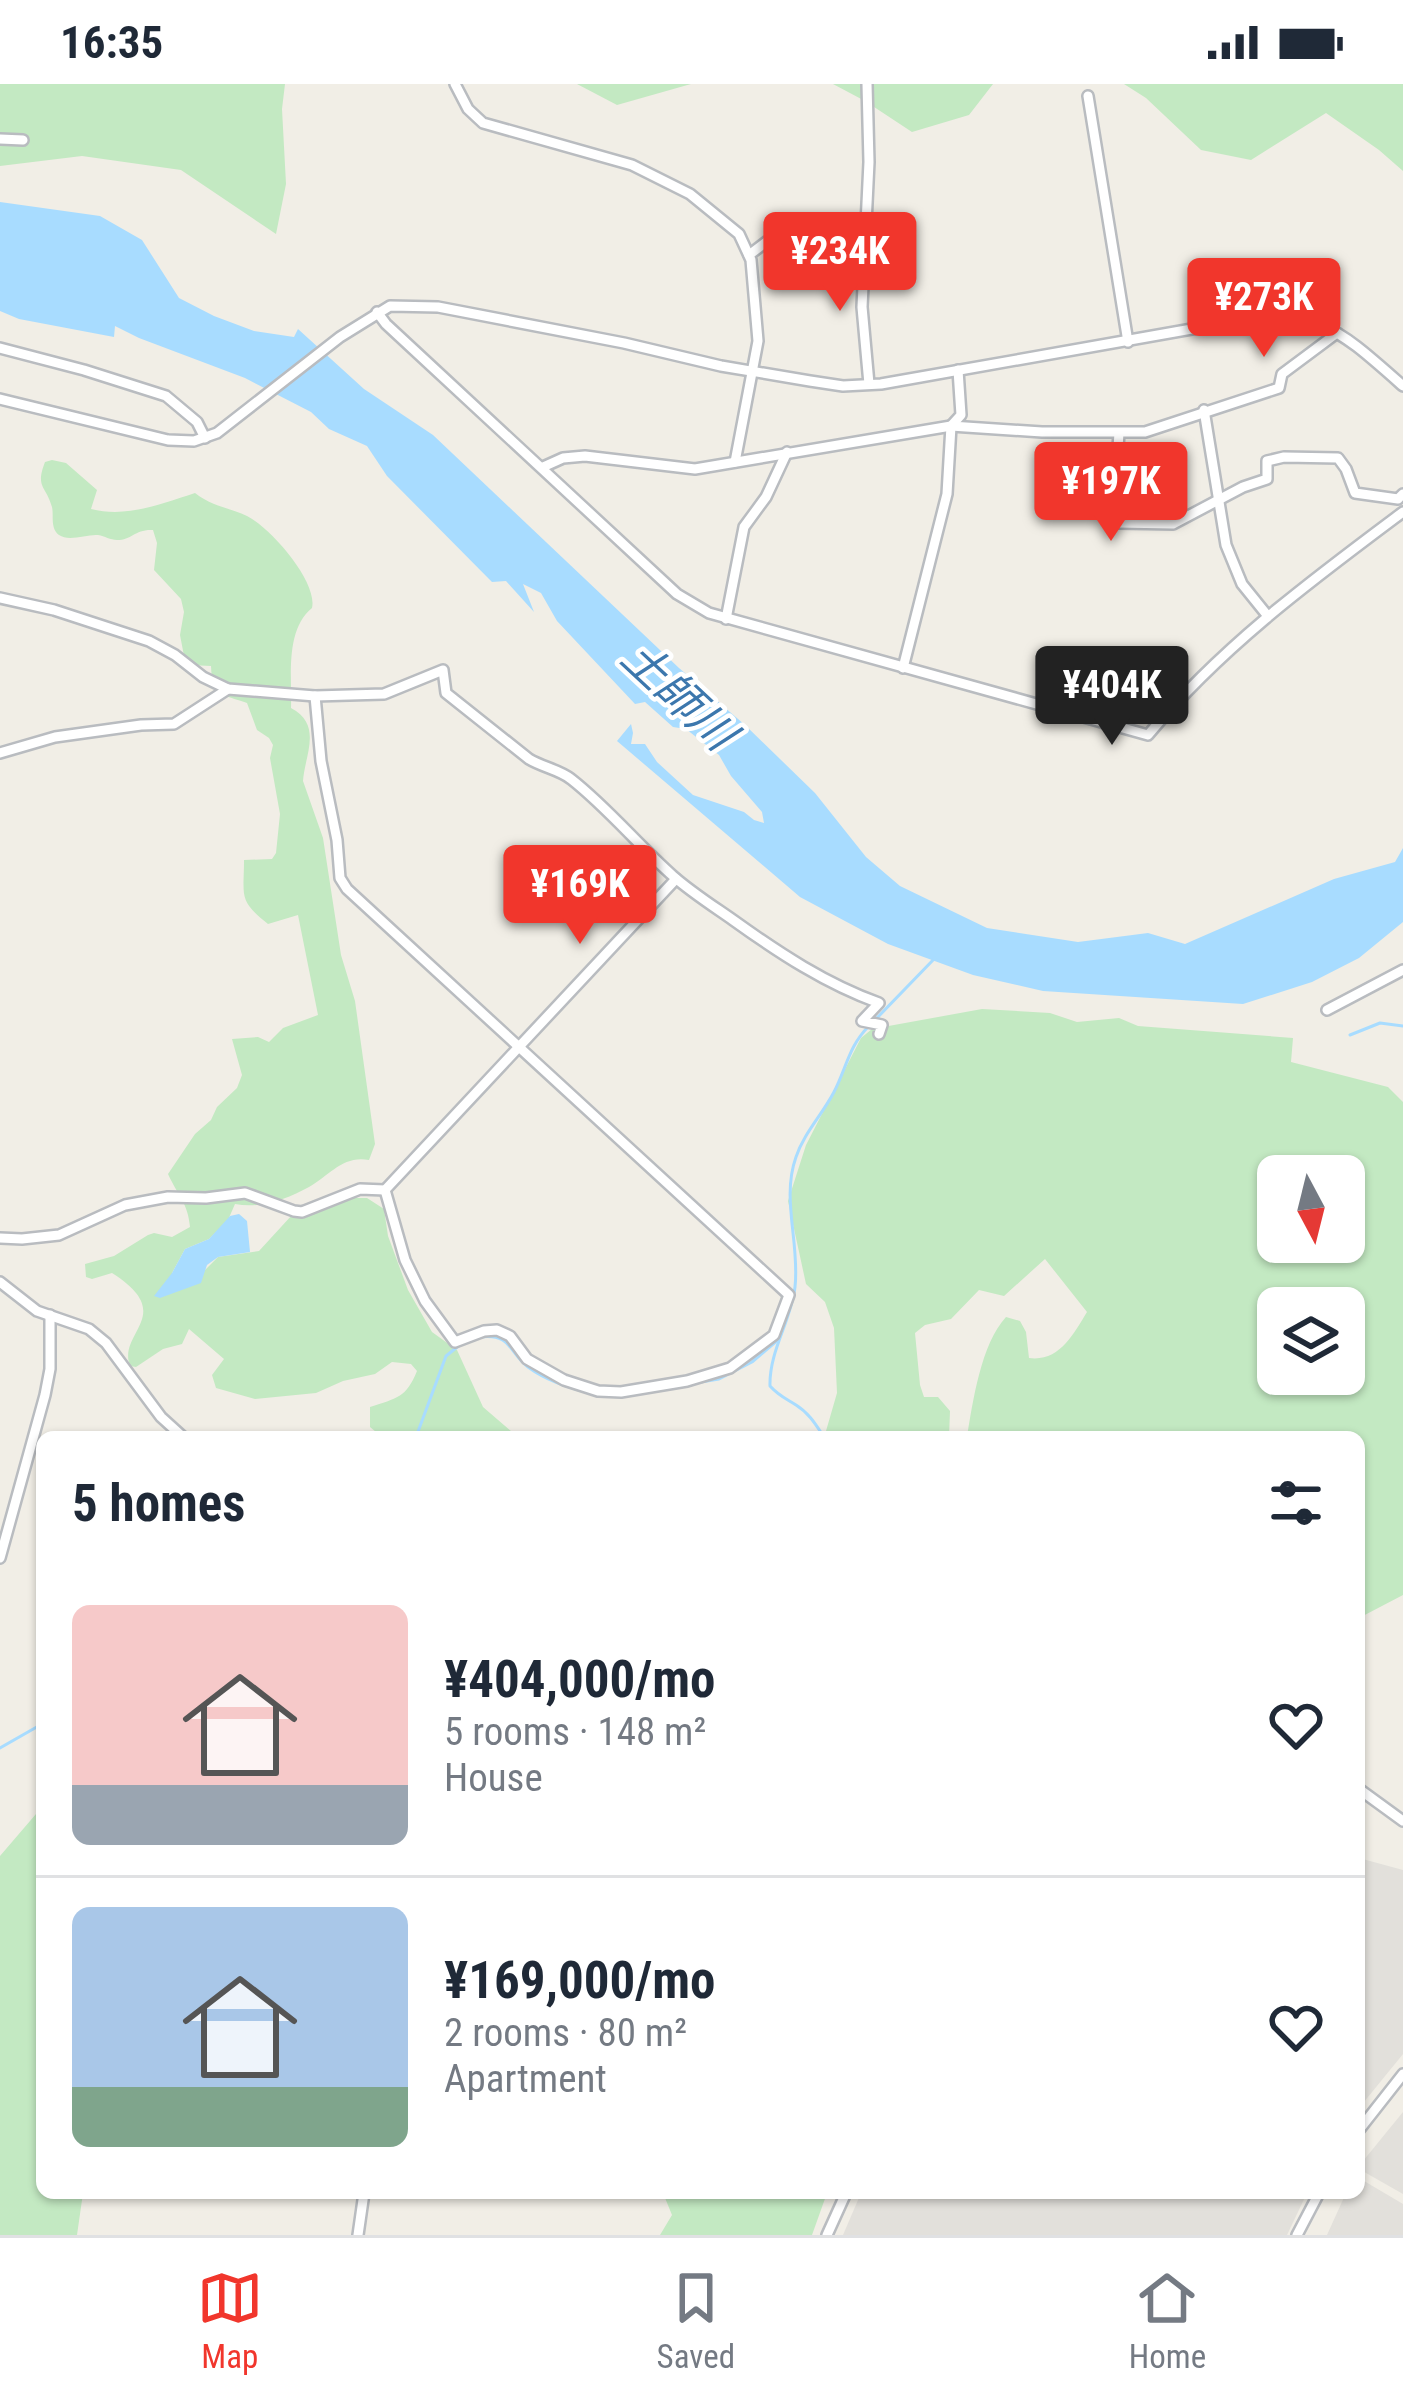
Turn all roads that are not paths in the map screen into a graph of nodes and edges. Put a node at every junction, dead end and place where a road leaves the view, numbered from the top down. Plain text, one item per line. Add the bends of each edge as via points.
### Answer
1 (455, 84) edge
2 (867, 84) edge
3 (1088, 96) dead end
4 (0, 139) edge
5 (23, 140) dead end
6 (865, 243) junction
7 (749, 255) junction
8 (377, 312) junction
9 (1337, 333) junction
10 (1128, 342) junction
11 (0, 348) edge
12 (958, 370) junction
13 (754, 371) junction
14 (869, 384) junction
15 (1403, 386) edge
16 (0, 399) edge
17 (1204, 410) junction
18 (951, 426) junction
19 (1119, 433) junction
20 (205, 438) junction
21 (787, 452) junction
22 (735, 461) junction
23 (543, 467) junction
24 (1403, 494) edge
25 (1220, 501) junction
26 (1403, 512) edge
27 (0, 598) edge
28 (1267, 615) junction
29 (726, 619) junction
30 (903, 668) junction
31 (228, 689) junction
32 (315, 696) junction
33 (0, 753) edge
34 (676, 878) junction
35 (1403, 970) edge
36 (1327, 1010) dead end
37 (879, 1034) dead end
38 (518, 1047) junction
39 (385, 1190) junction
40 (0, 1238) edge
41 (0, 1282) edge
42 (50, 1315) junction
43 (172, 1431) edge
44 (0, 1558) edge
45 (1365, 1793) edge
46 (1403, 1821) edge
47 (1403, 2074) edge
48 (1365, 2122) edge
49 (363, 2199) edge
50 (843, 2199) edge
51 (1316, 2199) edge
52 (358, 2235) edge
53 (827, 2235) edge
54 (1298, 2235) edge

1 - 7 street via 483,123 632,164 691,194 739,234
2 - 6 street
3 - 10 street
4 - 5 street
6 - 7 street via 794,225
6 - 14 street
7 - 13 street
8 - 13 street via 438,307
8 - 20 street
8 - 23 street
9 - 10 street via 1294,317 1262,317
9 - 15 street
9 - 17 street via 1282,374 1279,388
10 - 12 street
11 - 20 street via 166,396
12 - 14 street
12 - 18 street via 961,415
13 - 14 street
13 - 22 street
16 - 20 street via 168,440
17 - 19 street
17 - 25 street
18 - 19 street
18 - 21 street
18 - 30 street via 947,494
19 - 25 street via 1118,523 1173,524
21 - 22 street
21 - 29 street via 744,527
22 - 23 street via 694,469 585,456
23 - 29 street via 677,594
24 - 25 street via 1355,493 1338,458 1284,458 1267,461 1267,478
25 - 28 street via 1242,584
26 - 28 street
27 - 31 street via 149,641
28 - 30 street via 1148,735
29 - 30 street
31 - 32 street
31 - 33 street via 174,724 55,737
32 - 34 street via 384,694 443,670 457,704 529,760 566,775
32 - 38 street via 340,878
34 - 37 street via 778,952 879,1003 862,1021 882,1025
34 - 38 street
35 - 36 street
38 - 39 street
38 - 39 street via 789,1295 774,1335 730,1368 621,1392 564,1380 496,1330 454,1342 405,1260
39 - 40 street via 360,1189 302,1211 245,1193 150,1199 59,1235
41 - 42 street
42 - 43 street via 106,1343
42 - 44 street via 45,1396
45 - 46 street
47 - 48 street
49 - 52 street
50 - 53 street
51 - 54 street

